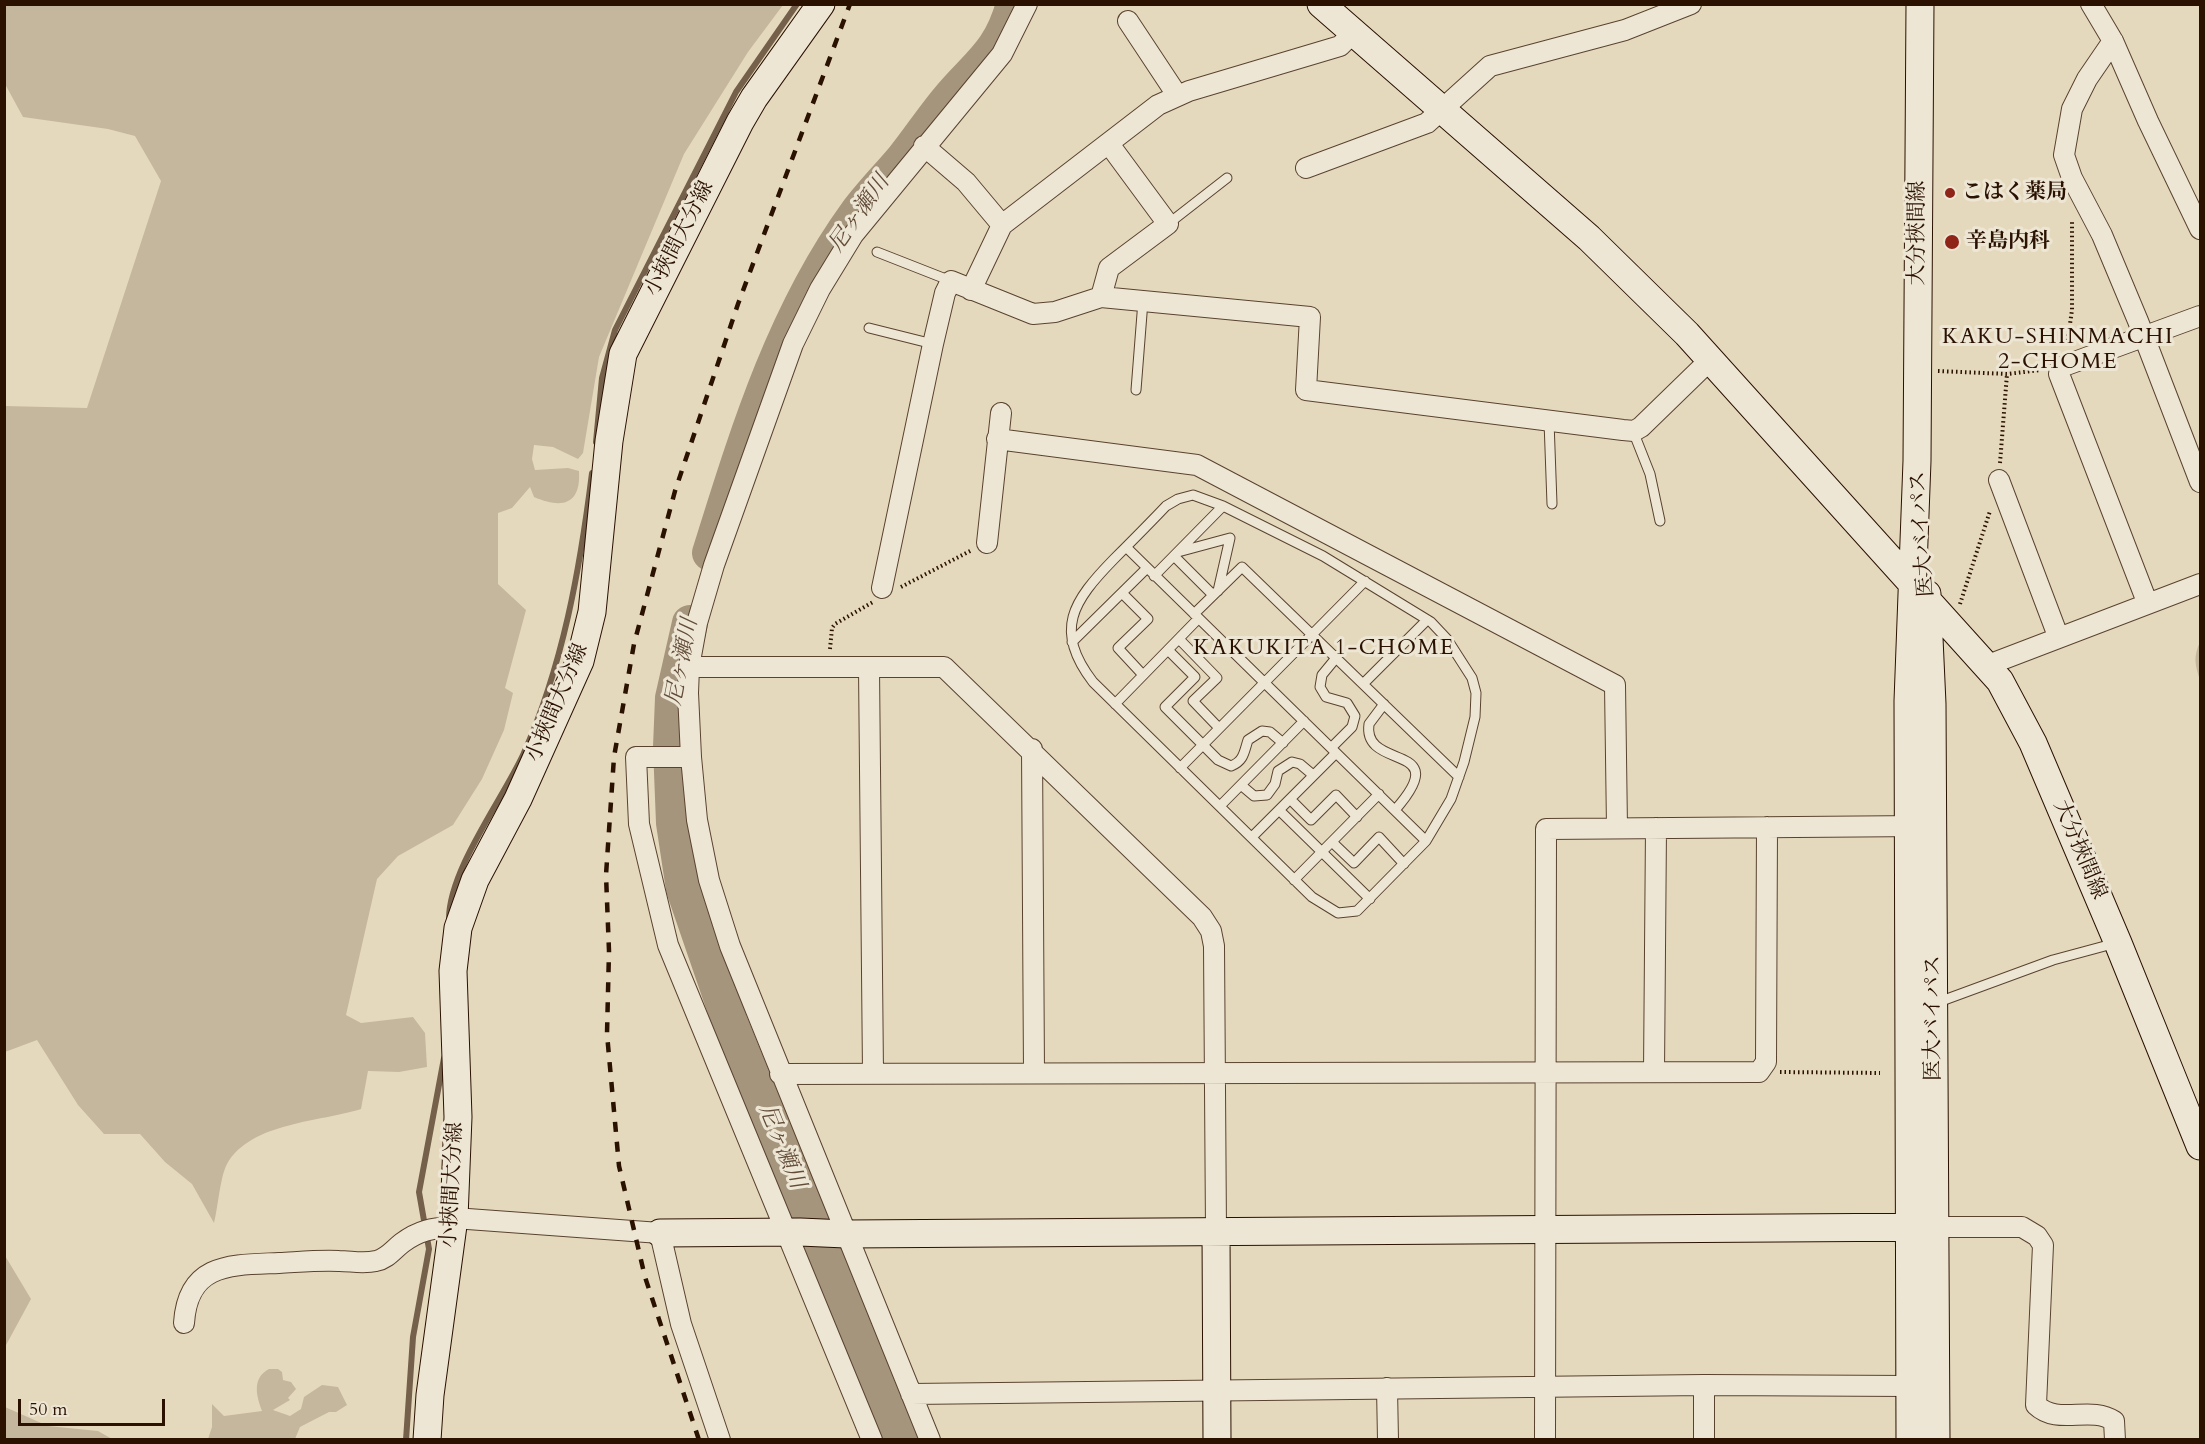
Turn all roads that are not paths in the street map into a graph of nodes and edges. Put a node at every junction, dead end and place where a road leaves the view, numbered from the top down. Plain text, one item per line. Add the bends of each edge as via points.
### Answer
1 (821, 4) edge
2 (1027, 4) edge
3 (1322, 4) edge
4 (1691, 4) edge
5 (1920, 4) edge
6 (2091, 4) edge
7 (1128, 21) dead end
8 (1354, 32) junction
9 (2113, 41) junction
10 (1177, 95) junction
11 (1443, 109) junction
12 (1109, 144) junction
13 (924, 146) junction
14 (1306, 168) dead end
15 (1227, 178) dead end
16 (1168, 224) junction
17 (1002, 225) junction
18 (2200, 229) edge
19 (877, 252) dead end
20 (951, 281) junction
21 (971, 290) junction
22 (1101, 297) junction
23 (1143, 301) junction
24 (2200, 316) edge
25 (869, 328) dead end
26 (2144, 338) junction
27 (933, 344) junction
28 (1710, 360) junction
29 (1136, 390) dead end
30 (1001, 414) dead end
31 (1549, 421) junction
32 (1633, 431) junction
33 (997, 439) junction
34 (1917, 461) joint
35 (1999, 480) dead end
36 (2200, 482) edge
37 (1552, 504) dead end
38 (1223, 506) junction
39 (1660, 521) dead end
40 (987, 543) dead end
41 (1126, 548) junction
42 (1175, 554) junction
43 (1147, 568) junction
44 (1154, 576) junction
45 (1365, 581) junction
46 (2200, 584) edge
47 (882, 588) dead end
48 (1919, 590) junction
49 (1122, 592) junction
50 (1216, 593) junction
51 (2147, 602) junction
52 (1196, 616) junction
53 (1427, 620) junction
54 (1312, 635) junction
55 (2058, 636) junction
56 (1179, 639) junction
57 (1072, 642) junction
58 (1168, 650) junction
59 (1336, 658) junction
60 (1988, 665) junction
61 (689, 666) junction
62 (869, 668) junction
63 (1143, 675) junction
64 (1263, 684) junction
65 (1363, 684) junction
66 (1115, 704) junction
67 (1384, 704) junction
68 (1304, 722) junction
69 (1220, 728) junction
70 (1282, 743) junction
71 (1203, 746) junction
72 (1032, 749) junction
73 (1334, 750) junction
74 (684, 757) junction
75 (1180, 768) junction
76 (1313, 775) junction
77 (1459, 777) junction
78 (1241, 785) junction
79 (1379, 794) junction
80 (1290, 799) junction
81 (1220, 806) junction
82 (1279, 810) junction
83 (1395, 810) junction
84 (1357, 817) junction
85 (1920, 826) junction
86 (1767, 827) junction
87 (1617, 828) junction
88 (1656, 828) junction
89 (1252, 837) junction
90 (1426, 841) junction
91 (1332, 842) junction
92 (1322, 852) junction
93 (1404, 864) junction
94 (1294, 880) junction
95 (1370, 899) junction
96 (2118, 942) junction
97 (1934, 1004) junction
98 (1216, 1072) junction
99 (1545, 1072) junction
100 (1654, 1072) junction
101 (873, 1073) junction
102 (1034, 1073) junction
103 (780, 1074) junction
104 (2200, 1146) edge
105 (454, 1223) junction
106 (1922, 1227) junction
107 (1545, 1229) junction
108 (1216, 1231) junction
109 (794, 1232) junction
110 (660, 1233) junction
111 (841, 1233) junction
112 (184, 1323) dead end
113 (1704, 1385) junction
114 (1545, 1386) junction
115 (1910, 1386) junction
116 (1387, 1388) junction
117 (1216, 1389) junction
118 (911, 1394) junction
119 (427, 1440) edge
120 (720, 1440) edge
121 (872, 1440) edge
122 (930, 1440) edge
123 (1217, 1440) edge
124 (1388, 1440) edge
125 (1545, 1440) edge
126 (1704, 1440) edge
127 (1910, 1440) edge
128 (1936, 1440) edge
129 (2115, 1440) edge

1 - 105 main road, 小挾間大分線 via 745,114 623,354 609,441 592,612 582,654 518,799 475,880 458,928 453,970 458,1117
2 - 13 street via 1002,54
3 - 8 main road, 大分挾間線
4 - 11 street via 1625,30 1503,60 1478,74
5 - 34 main road, 大分挾間線
6 - 9 street
7 - 10 street
8 - 10 street via 1340,46
8 - 11 main road, 大分挾間線
9 - 18 street
9 - 26 street via 2072,109 2064,154
10 - 12 street
11 - 14 street via 1415,129
11 - 28 main road, 大分挾間線 via 1589,238
12 - 16 street
12 - 17 street
13 - 17 street via 966,182
13 - 61 street via 853,235 793,344 703,597
15 - 16 lane
16 - 22 street via 1109,268
17 - 21 street
19 - 20 lane
20 - 21 street
20 - 27 street
21 - 22 street via 1033,314
22 - 23 street
23 - 29 lane
23 - 31 street via 1310,317 1305,390
24 - 26 street
25 - 27 lane
26 - 36 street
26 - 51 street via 2061,367 2059,374
27 - 47 street
28 - 32 street
28 - 48 main road, 大分挾間線
30 - 33 street
31 - 32 street
31 - 37 lane
32 - 39 lane via 1650,474
33 - 40 street
33 - 87 street via 1197,465 1615,685
34 - 48 main road, 医大バイパス
35 - 55 street
38 - 41 lane via 1198,496 1178,499 1166,506
38 - 42 lane
38 - 45 lane
41 - 43 lane
41 - 57 lane via 1082,596 1071,623
42 - 44 lane
42 - 50 lane
42 - 50 lane via 1230,538
43 - 44 lane
43 - 49 lane
44 - 52 lane
45 - 53 lane
45 - 54 lane
46 - 51 street
48 - 60 main road, 大分挾間線
48 - 85 main road, 医大バイパス via 1931,653
49 - 57 lane
49 - 63 lane via 1148,619 1118,648
50 - 52 lane
50 - 54 lane via 1242,567
51 - 55 street
52 - 56 lane
52 - 64 lane
53 - 65 lane
53 - 77 lane via 1441,630 1465,664 1476,693 1475,717
54 - 59 lane
54 - 64 lane
55 - 60 street
56 - 58 lane
56 - 69 lane via 1217,678 1193,702
57 - 66 lane via 1079,665
58 - 63 lane
58 - 71 lane via 1195,677 1165,707
59 - 65 lane
59 - 73 lane via 1322,675 1320,687 1326,697 1347,703 1355,716 1352,727
60 - 96 main road, 大分挾間線 via 2022,719
61 - 62 street
61 - 74 street
62 - 72 street via 944,667
62 - 101 street
63 - 66 lane
64 - 68 lane
64 - 69 lane
65 - 67 lane
66 - 75 lane
67 - 77 lane
67 - 83 lane via 1370,724 1373,744 1381,752 1406,759 1416,778 1415,787
68 - 70 lane
68 - 73 lane
69 - 71 lane
70 - 71 lane via 1270,732 1258,732 1248,740 1242,759 1231,766
70 - 78 lane
71 - 75 lane
72 - 98 street via 1206,922 1214,946
72 - 102 street
73 - 76 lane
73 - 79 lane
74 - 103 street via 709,880 741,977
74 - 109 street via 636,757 639,824 668,945
75 - 81 lane
76 - 78 lane via 1292,762 1278,771 1267,795 1254,796
76 - 80 lane
77 - 90 lane via 1443,816
78 - 81 lane
79 - 83 lane
79 - 84 lane
80 - 82 lane
80 - 84 lane via 1311,820 1336,795
81 - 89 lane
82 - 89 lane
82 - 92 lane
83 - 90 lane
84 - 91 lane
85 - 86 street
85 - 97 main road, 医大バイパス
85 - 106 main road, 医大バイパス
86 - 88 street
86 - 100 street via 1766,1062 1759,1072
87 - 88 street
87 - 99 street via 1546,829
88 - 100 street
89 - 94 lane
90 - 93 lane
91 - 92 lane
91 - 93 lane via 1354,863 1379,837
92 - 94 lane
92 - 95 lane
93 - 95 lane
94 - 95 lane via 1318,903 1338,913 1357,911
96 - 97 lane via 2053,960
96 - 104 main road, 大分挾間線
97 - 106 main road, 医大バイパス
98 - 99 street
98 - 102 street
98 - 108 street
99 - 100 street
99 - 107 street
101 - 102 street
101 - 103 street
103 - 111 street
105 - 110 street
105 - 112 street via 429,1228 372,1262 229,1264 210,1272 193,1290 184,1311
105 - 119 main road, 小挾間大分線
106 - 107 main road
106 - 115 main road, 医大バイパス
106 - 128 main road, 医大バイパス
106 - 129 street via 2022,1227 2037,1236 2043,1245 2036,1405 2045,1413 2058,1415 2103,1414 2114,1421
107 - 108 main road
107 - 114 street
108 - 111 main road
108 - 117 main road
109 - 110 main road
109 - 111 main road
109 - 121 street
110 - 120 street via 681,1324
111 - 118 street
113 - 114 street
113 - 115 street
113 - 126 street
114 - 116 street
114 - 125 street
115 - 127 main road, 医大バイパス
116 - 117 street
116 - 124 street
117 - 118 street
117 - 123 main road
118 - 122 street

